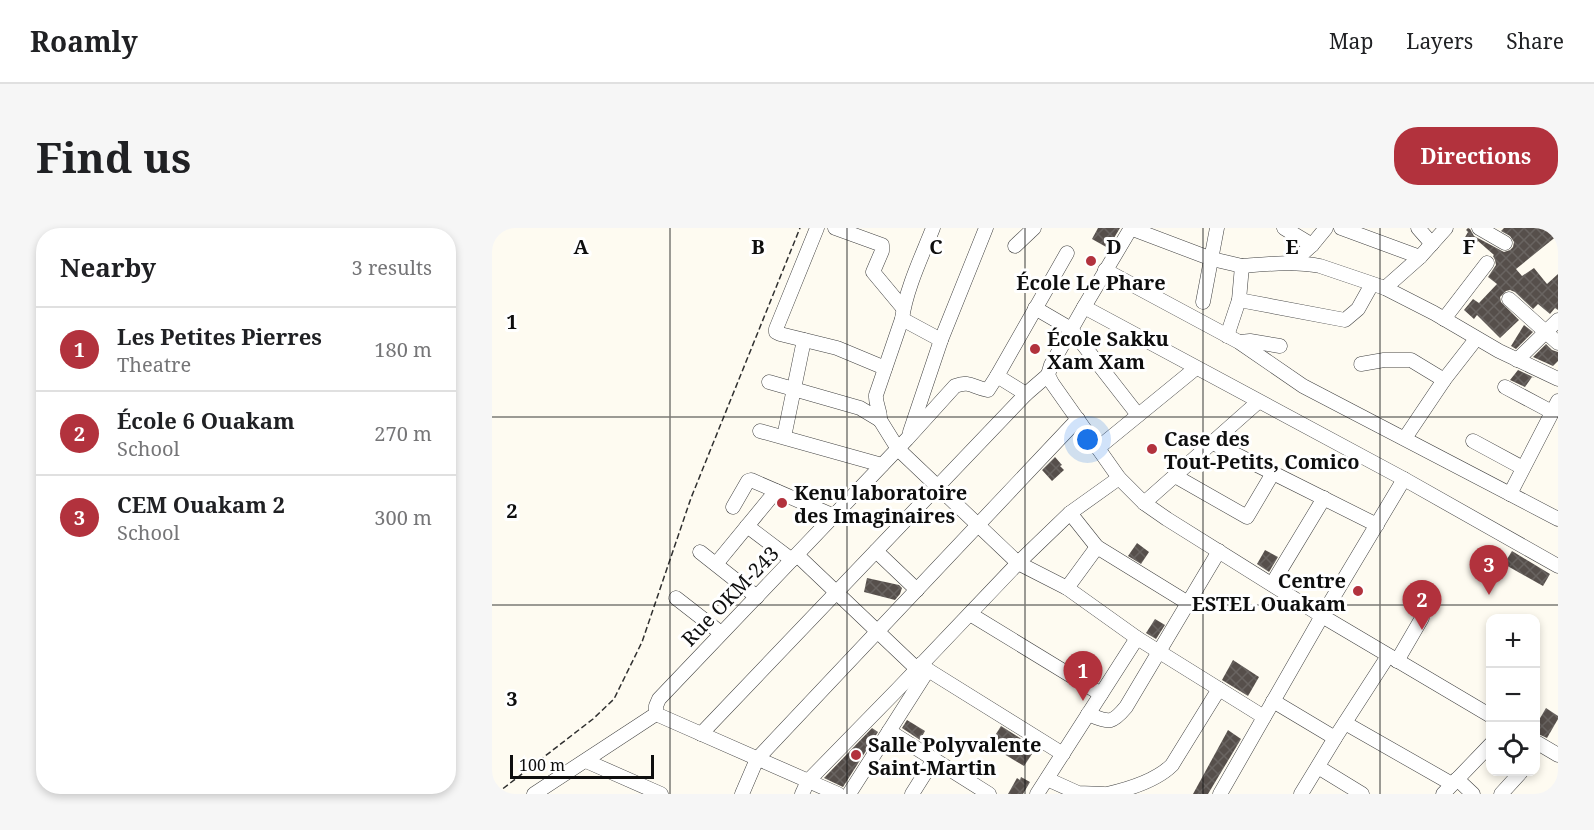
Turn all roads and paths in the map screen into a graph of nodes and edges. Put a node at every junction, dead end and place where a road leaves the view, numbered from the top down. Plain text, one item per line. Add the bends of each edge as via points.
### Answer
1 (800, 228) edge
2 (817, 228) edge
3 (835, 228) edge
4 (933, 228) edge
5 (986, 228) edge
6 (1034, 228) edge
7 (1131, 228) edge
8 (1217, 228) edge
9 (1284, 228) edge
10 (1326, 228) edge
11 (1341, 228) edge
12 (1418, 228) edge
13 (1446, 228) edge
14 (1479, 228) edge
15 (1506, 243) dead end
16 (1432, 244) junction
17 (1312, 245) junction
18 (1015, 246) dead end
19 (1067, 253) dead end
20 (1420, 256) junction
21 (1212, 259) junction
22 (1292, 262) junction
23 (1487, 263) dead end
24 (1242, 266) junction
25 (1105, 270) junction
26 (1379, 286) junction
27 (1509, 299) dead end
28 (1239, 300) junction
29 (1203, 302) dead end
30 (1035, 308) junction
31 (1083, 308) junction
32 (903, 314) junction
33 (1444, 319) junction
34 (1558, 320) edge
35 (1071, 329) junction
36 (1546, 333) junction
37 (1233, 339) junction
38 (1476, 339) junction
39 (804, 340) junction
40 (941, 340) junction
41 (1558, 343) edge
42 (1280, 346) dead end
43 (1517, 360) junction
44 (1361, 364) dead end
45 (885, 368) junction
46 (1196, 368) junction
47 (1048, 375) junction
48 (998, 376) junction
49 (1558, 379) edge
50 (1444, 380) junction
51 (769, 382) dead end
52 (1505, 387) dead end
53 (794, 388) junction
54 (1026, 394) junction
55 (1258, 402) junction
56 (1555, 407) edge
57 (1138, 415) junction
58 (1078, 419) junction
59 (880, 420) junction
60 (760, 431) dead end
61 (784, 437) junction
62 (1405, 438) junction
63 (1473, 441) dead end
64 (1213, 443) junction
65 (903, 444) junction
66 (1098, 448) junction
67 (882, 465) junction
68 (1523, 468) junction
69 (1273, 473) junction
70 (1175, 476) junction
71 (1119, 478) junction
72 (1404, 479) junction
73 (938, 487) junction
74 (776, 491) junction
75 (1510, 494) junction
76 (1324, 498) junction
77 (1144, 503) junction
78 (733, 507) dead end
79 (1070, 513) junction
80 (834, 516) junction
81 (1558, 519) edge
82 (978, 525) junction
83 (1377, 525) junction
84 (747, 526) junction
85 (1097, 547) junction
86 (876, 551) junction
87 (1219, 551) junction
88 (700, 552) dead end
89 (794, 557) junction
90 (1018, 563) junction
91 (716, 564) junction
92 (1558, 566) edge
93 (1272, 585) junction
94 (1067, 588) junction
95 (916, 590) junction
96 (836, 592) junction
97 (757, 597) junction
98 (676, 598) dead end
99 (1188, 603) junction
100 (970, 614) junction
101 (1322, 616) junction
102 (1422, 618) dead end
103 (877, 631) junction
104 (721, 633) junction
105 (1137, 638) junction
106 (1159, 651) junction
107 (1393, 658) junction
108 (922, 668) junction
109 (1219, 689) junction
110 (1101, 694) junction
111 (1274, 701) junction
112 (1486, 713) edge
113 (656, 714) junction
114 (1088, 714) junction
115 (1264, 717) junction
116 (1345, 723) junction
117 (889, 730) junction
118 (701, 734) junction
119 (1335, 738) junction
120 (1486, 749) edge
121 (1540, 749) edge
122 (1063, 754) junction
123 (1558, 755) edge
124 (757, 759) junction
125 (934, 759) junction
126 (586, 761) junction
127 (1318, 767) junction
128 (1517, 776) edge
129 (1047, 778) junction
130 (1450, 786) edge
131 (805, 787) edge
132 (980, 792) edge
133 (496, 794) edge
134 (534, 794) edge
135 (661, 794) edge
136 (742, 794) edge
137 (838, 794) edge
138 (849, 794) edge
139 (912, 794) edge
140 (1037, 794) edge
141 (1106, 794) edge
142 (1220, 794) edge
143 (1302, 794) edge
144 (1362, 794) edge
145 (1473, 794) edge
146 (1501, 794) edge

1 - 133 path via 691,498 642,642 615,699
2 - 39 street via 776,328 780,334
3 - 32 street via 882,245 873,272
4 - 32 street
5 - 40 street
6 - 18 street
7 - 21 street
7 - 25 street
8 - 21 street
9 - 17 street
10 - 17 street
11 - 20 street
12 - 16 street
13 - 16 street
14 - 15 street
16 - 20 street
17 - 22 street
19 - 30 street
20 - 26 street
21 - 24 street
21 - 29 street
22 - 24 street
22 - 26 street via 1320,266
23 - 33 street
24 - 28 street
25 - 31 street
25 - 37 street
26 - 28 street via 1346,320
26 - 33 street
27 - 36 street
28 - 37 street
30 - 35 street
30 - 48 street
31 - 35 street
31 - 46 street
32 - 40 street
32 - 45 street
33 - 38 street
34 - 36 street
35 - 47 street
35 - 57 street
36 - 41 street
36 - 43 street
37 - 42 street
37 - 62 street via 1303,386
38 - 43 street
38 - 50 street
39 - 45 street via 837,348
39 - 53 street
40 - 65 street
43 - 49 street
44 - 50 street via 1411,360
45 - 59 street via 875,400
46 - 55 street
46 - 57 street
47 - 54 street
47 - 58 street
48 - 54 street
48 - 65 street, Rue OKM-243 via 988,390 973,384 955,386
50 - 62 street
51 - 53 street
52 - 56 street
53 - 59 street via 860,408
53 - 61 street
54 - 73 street
55 - 64 street
55 - 72 street
56 - 68 street
57 - 66 street
58 - 66 street
58 - 82 street
59 - 65 street
60 - 61 street
61 - 67 street
62 - 75 street
63 - 68 street
64 - 69 street
64 - 70 street
65 - 67 street, Rue OKM-243
65 - 73 street
66 - 71 street
67 - 80 street, Rue OKM-243
68 - 75 street
69 - 70 street via 1247,517
69 - 76 street
70 - 77 street
71 - 77 street
71 - 79 street
72 - 83 street
72 - 92 street
73 - 82 street
73 - 86 street
74 - 78 street via 748,481
74 - 80 street
74 - 84 street
75 - 81 street
76 - 83 street
76 - 93 street
77 - 87 street
79 - 85 street
79 - 90 street
80 - 89 street, Rue OKM-243
82 - 90 street
82 - 95 street
83 - 101 street
84 - 89 street
84 - 91 street
85 - 94 street
85 - 99 street
86 - 95 street
86 - 96 street
87 - 93 street
87 - 99 street
88 - 91 street
89 - 96 street
89 - 97 street, Rue OKM-243
90 - 94 street
90 - 100 street
91 - 97 street
93 - 101 street
94 - 105 street
95 - 103 street
96 - 103 street
96 - 118 street
97 - 104 street, Rue OKM-243
98 - 104 street
99 - 106 street
100 - 108 street
100 - 110 street
101 - 107 street
101 - 111 street
102 - 107 street
103 - 108 street
103 - 124 street
104 - 113 street, Rue OKM-243 via 659,699
105 - 106 street
105 - 110 street
106 - 109 street
106 - 114 street via 1116,719 1107,721
107 - 112 street
107 - 116 street
108 - 117 street
108 - 122 street
108 - 131 street
109 - 115 street
109 - 141 street via 1166,771
110 - 114 street
111 - 115 street
111 - 119 street
113 - 118 street
113 - 126 street
114 - 122 street
115 - 142 street
116 - 119 street
116 - 130 street
117 - 125 street
117 - 138 street
118 - 124 street
119 - 127 street
120 - 130 street
121 - 123 street
122 - 129 street
124 - 131 street
124 - 136 street
125 - 132 street
125 - 139 street
126 - 134 street
126 - 135 street
127 - 143 street
127 - 144 street
128 - 146 street
129 - 140 street
129 - 141 street via 1078,793
130 - 145 street
131 - 137 street

